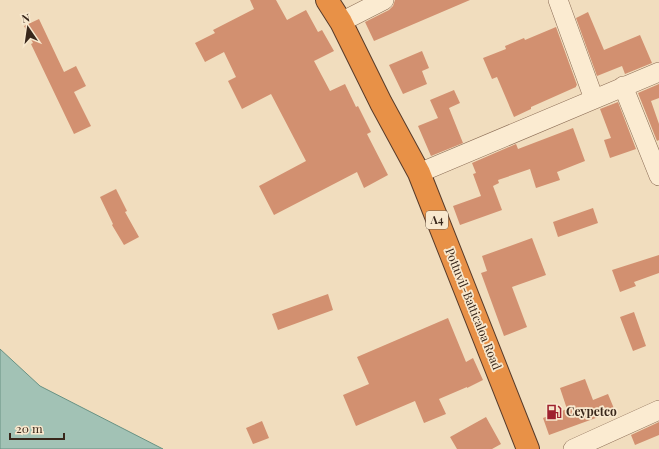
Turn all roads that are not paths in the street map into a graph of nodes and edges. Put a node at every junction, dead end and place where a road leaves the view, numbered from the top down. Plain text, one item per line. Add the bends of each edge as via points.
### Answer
1 (327, 0) edge
2 (384, 0) edge
3 (558, 0) edge
4 (341, 22) junction
5 (659, 72) edge
6 (623, 86) junction
7 (594, 99) junction
8 (419, 173) junction
9 (659, 176) edge
10 (659, 410) edge
11 (528, 449) edge
12 (573, 449) edge

1 - 4 highway, Pottuvil-Batticaloa Road / A4
2 - 4 street
3 - 7 street
4 - 8 highway, Pottuvil-Batticaloa Road / A4
5 - 6 street
6 - 7 street
6 - 9 street
7 - 8 street
8 - 11 highway, Pottuvil-Batticaloa Road / A4
10 - 12 street

